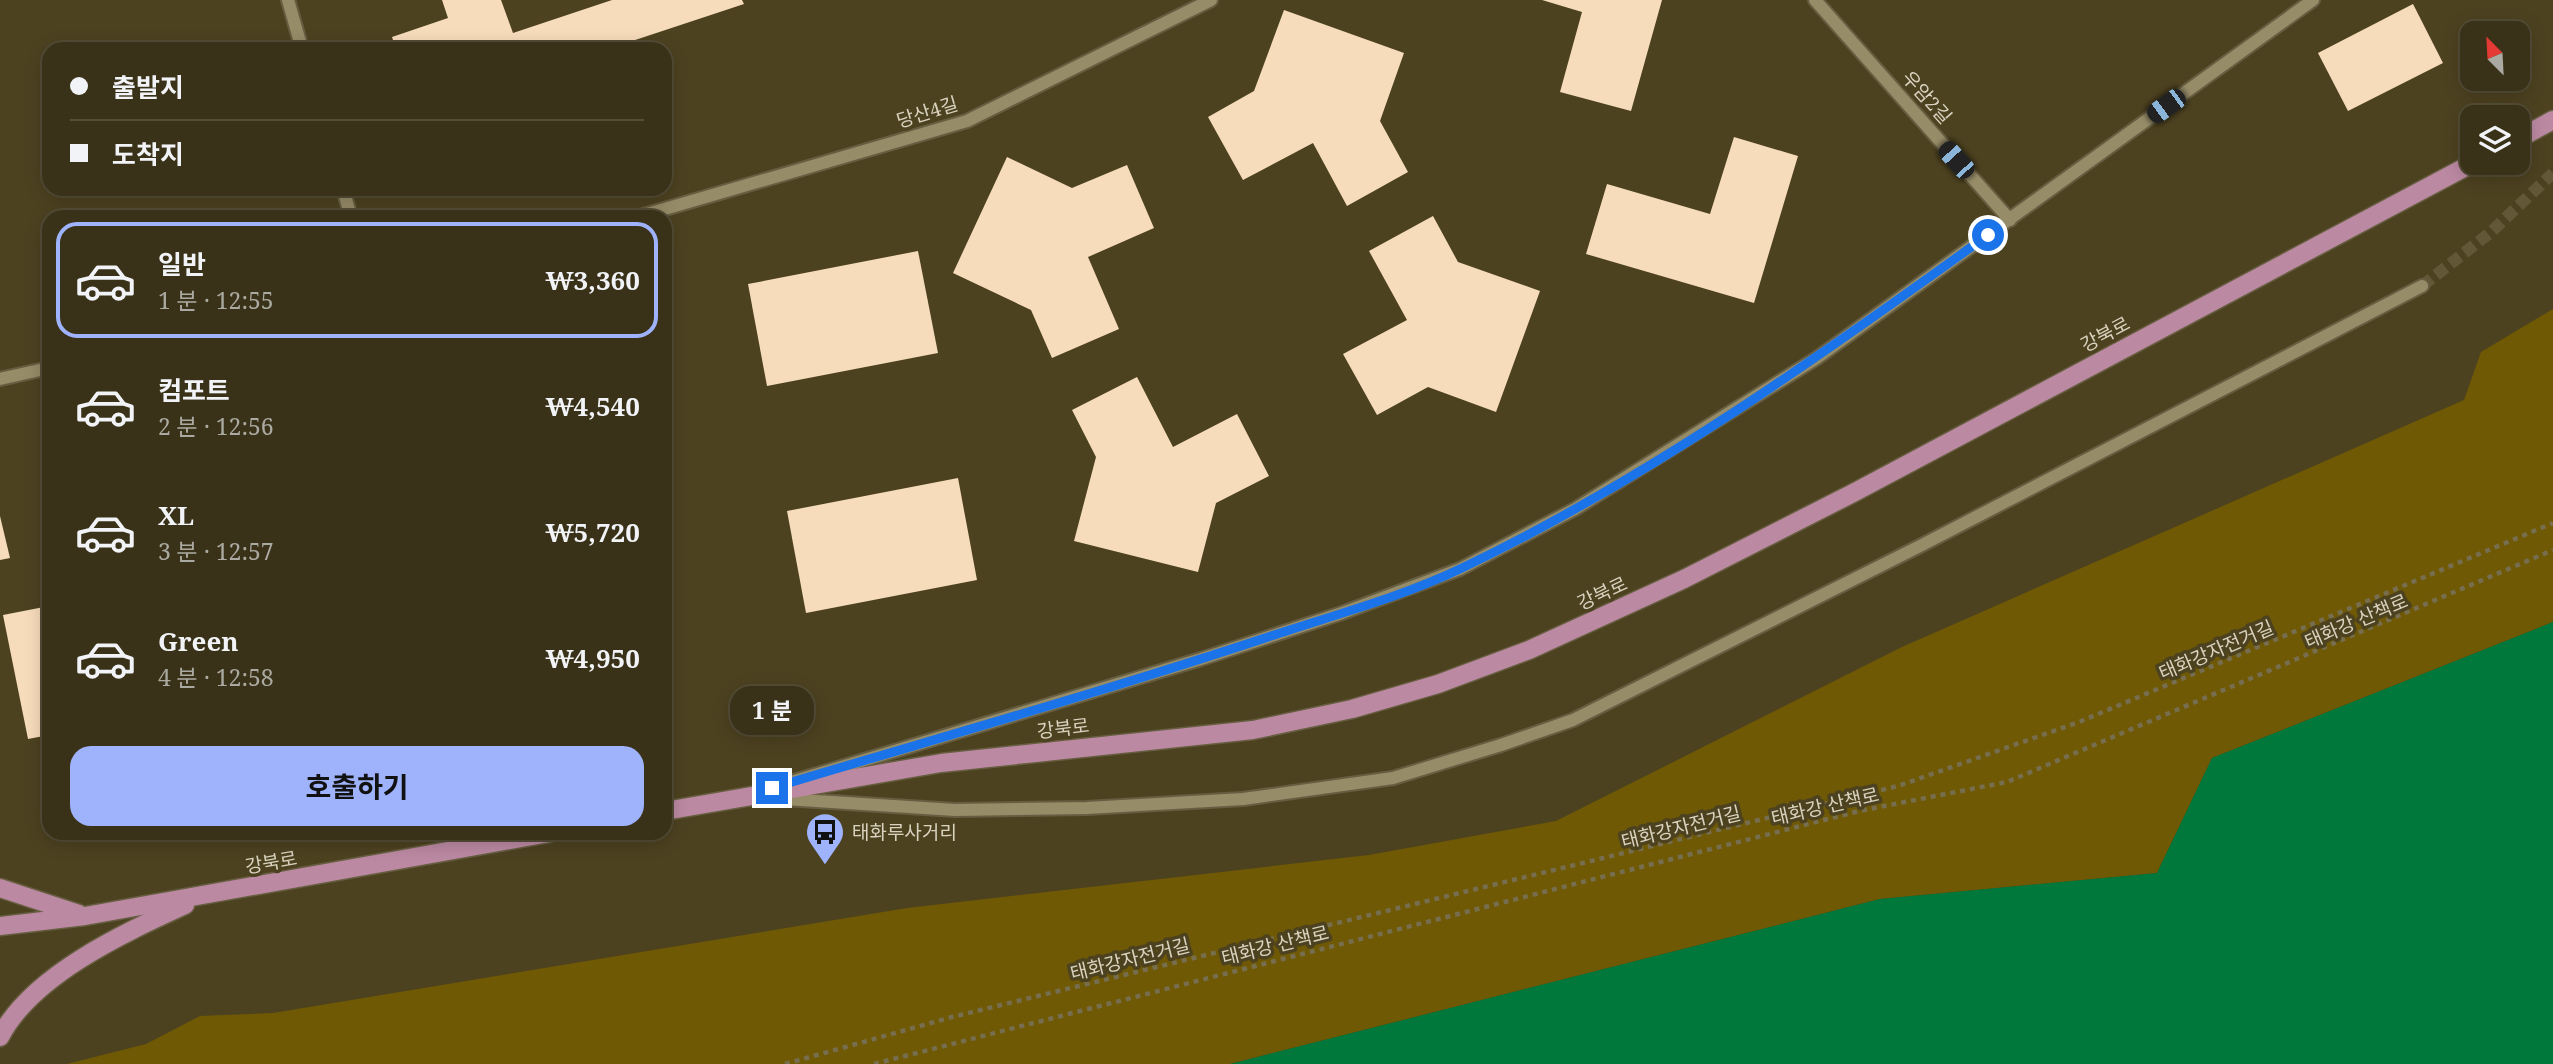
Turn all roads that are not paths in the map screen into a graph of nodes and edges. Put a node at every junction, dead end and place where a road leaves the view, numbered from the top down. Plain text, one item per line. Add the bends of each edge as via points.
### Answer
1 (288, 0) edge
2 (1211, 0) edge
3 (1815, 0) edge
4 (2313, 0) edge
5 (300, 42) edge
6 (2553, 121) edge
7 (2530, 133) edge
8 (2460, 170) edge
9 (661, 210) edge
10 (2010, 220) junction
11 (2422, 286) tunnel mouth
12 (42, 370) edge
13 (0, 379) edge
14 (746, 796) junction
15 (672, 810) edge
16 (505, 840) edge
17 (0, 888) edge
18 (207, 894) junction
19 (85, 916) junction
20 (0, 926) edge
21 (0, 1037) edge

1 - 5 street
2 - 9 street, 당산4길 via 967,121
3 - 10 street, 우암2길
4 - 10 street
6 - 7 main road
8 - 14 main road, 강북로 via 1684,579 1529,650 1438,684 1352,709 1253,730 941,763
10 - 14 street via 1817,358 1575,509 1460,569 1201,659
11 - 14 street via 1920,546 1573,719 1405,774 1243,799 1087,808 955,810
12 - 13 street
14 - 15 main road, 강북로
16 - 18 main road, 강북로
17 - 19 main road
18 - 19 main road, 강북로
18 - 21 main road via 71,966 35,994
19 - 20 main road, 강북로

